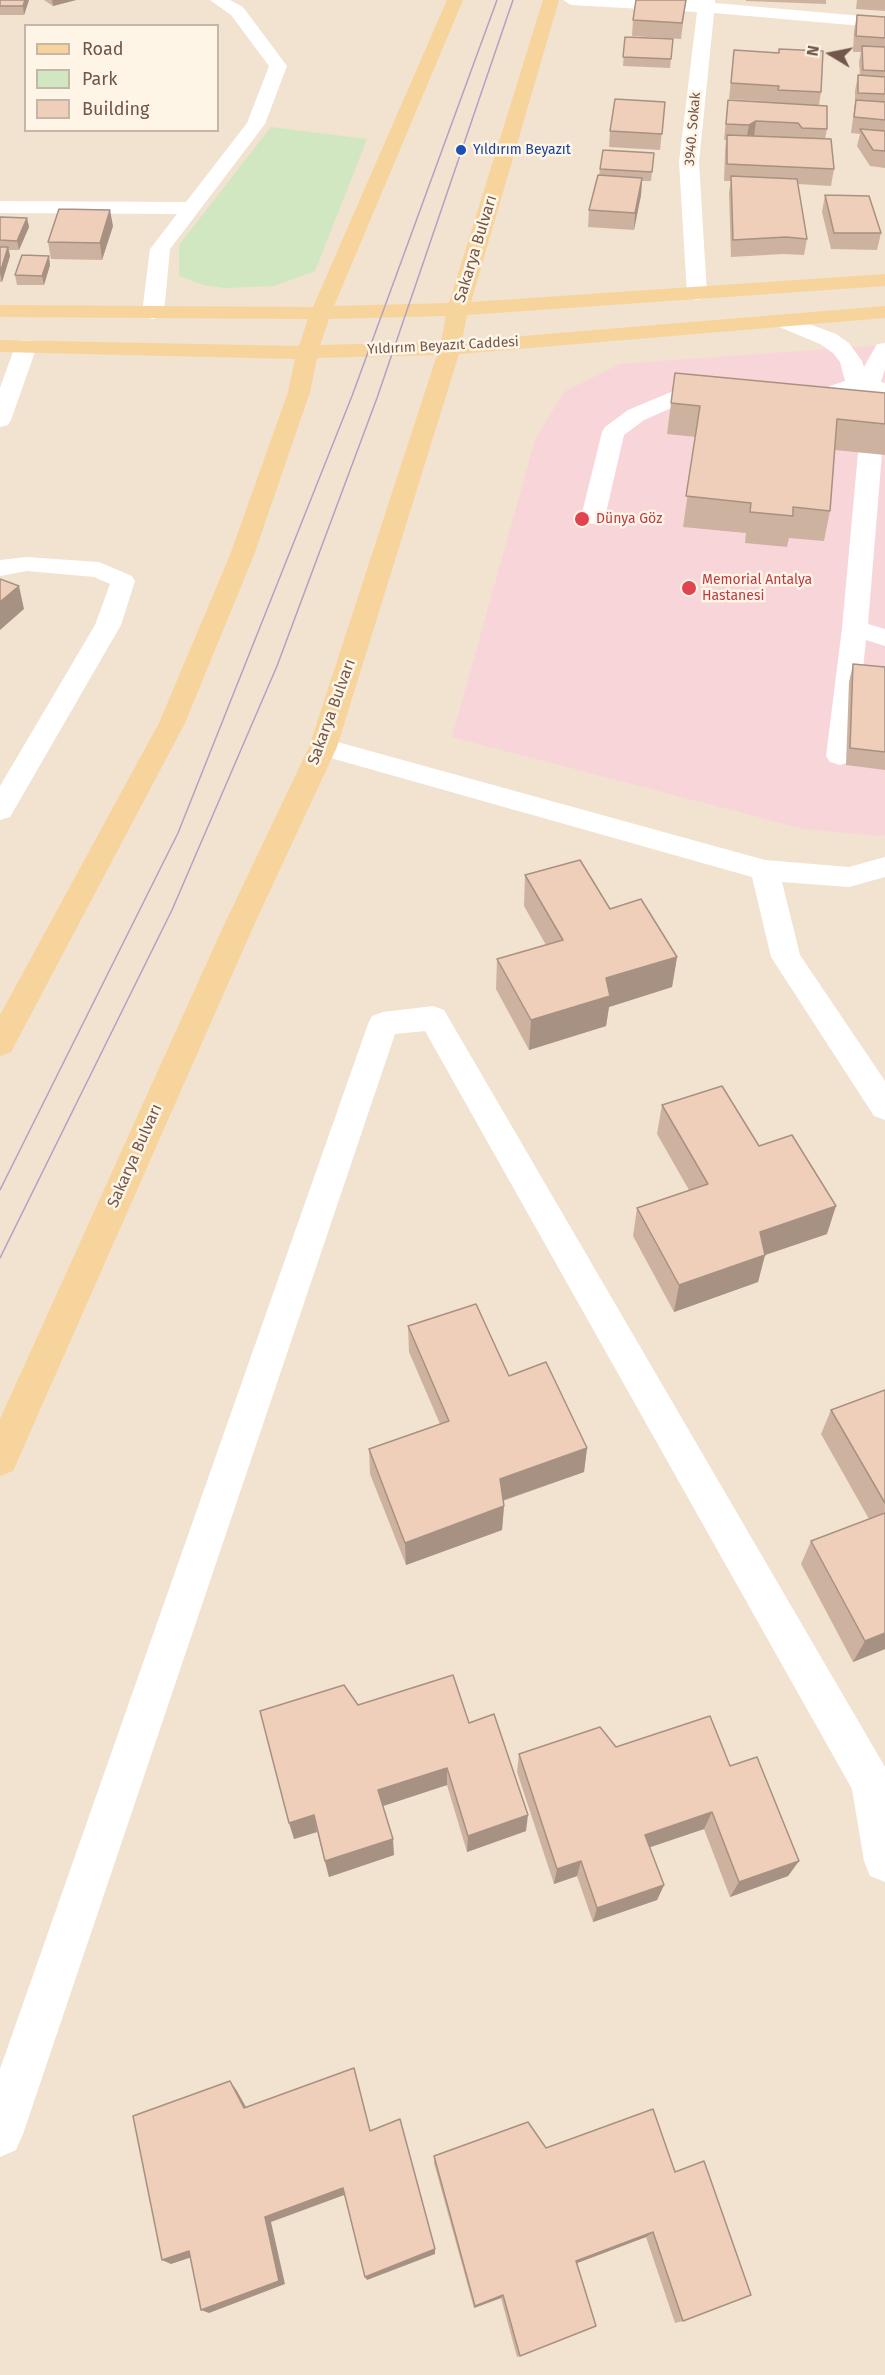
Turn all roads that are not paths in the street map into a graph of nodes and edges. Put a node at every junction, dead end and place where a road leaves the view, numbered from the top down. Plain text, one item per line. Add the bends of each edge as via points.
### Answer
1 (218, 0) edge
2 (455, 0) edge
3 (551, 0) edge
4 (572, 0) edge
5 (706, 3) edge
6 (885, 23) edge
7 (0, 207) edge
8 (192, 208) junction
9 (885, 280) edge
10 (697, 294) junction
11 (458, 309) junction
12 (0, 311) edge
13 (885, 312) edge
14 (153, 313) junction
15 (321, 313) junction
16 (784, 321) junction
17 (0, 346) edge
18 (26, 346) junction
19 (450, 348) junction
20 (885, 349) edge
21 (307, 353) junction
22 (846, 394) edge
23 (732, 397) edge
24 (880, 418) edge
25 (0, 420) edge
26 (870, 453) edge
27 (593, 517) dead end
28 (0, 568) edge
29 (855, 628) junction
30 (885, 638) edge
31 (323, 747) junction
32 (840, 756) dead end
33 (0, 810) edge
34 (885, 867) edge
35 (765, 870) junction
36 (0, 1044) edge
37 (885, 1107) edge
38 (0, 1459) edge
39 (879, 1781) edge
40 (885, 1862) edge
41 (0, 2134) edge

1 - 8 street via 237,11 278,66 256,124
2 - 15 main road
3 - 11 main road, Sakarya Bulvarı
4 - 5 street
5 - 6 street
5 - 10 street, 3940. Sokak via 689,162
7 - 8 street
8 - 14 street via 160,249
9 - 10 main road
10 - 11 main road
11 - 15 main road
11 - 19 main road, Sakarya Bulvarı
12 - 14 main road
13 - 16 main road, Yıldırım Beyazıt Caddesi
14 - 15 main road
15 - 21 main road
16 - 19 main road, Yıldırım Beyazıt Caddesi
16 - 22 street via 841,348 851,361
17 - 18 main road, Yıldırım Beyazıt Caddesi
18 - 21 main road, Yıldırım Beyazıt Caddesi
18 - 25 street
19 - 21 main road, Yıldırım Beyazıt Caddesi
19 - 31 main road, Sakarya Bulvarı
20 - 22 street via 875,366
21 - 36 main road via 299,392 242,555 172,723
22 - 24 street via 861,418
23 - 27 street via 679,397 636,415 613,432
26 - 29 street
28 - 33 street via 27,564 99,570 123,581 108,625
29 - 30 street
29 - 32 street
31 - 35 street
31 - 38 main road, Sakarya Bulvarı
34 - 35 street via 849,877
35 - 37 street via 786,957
39 - 40 street
39 - 41 street via 433,1018 383,1024

